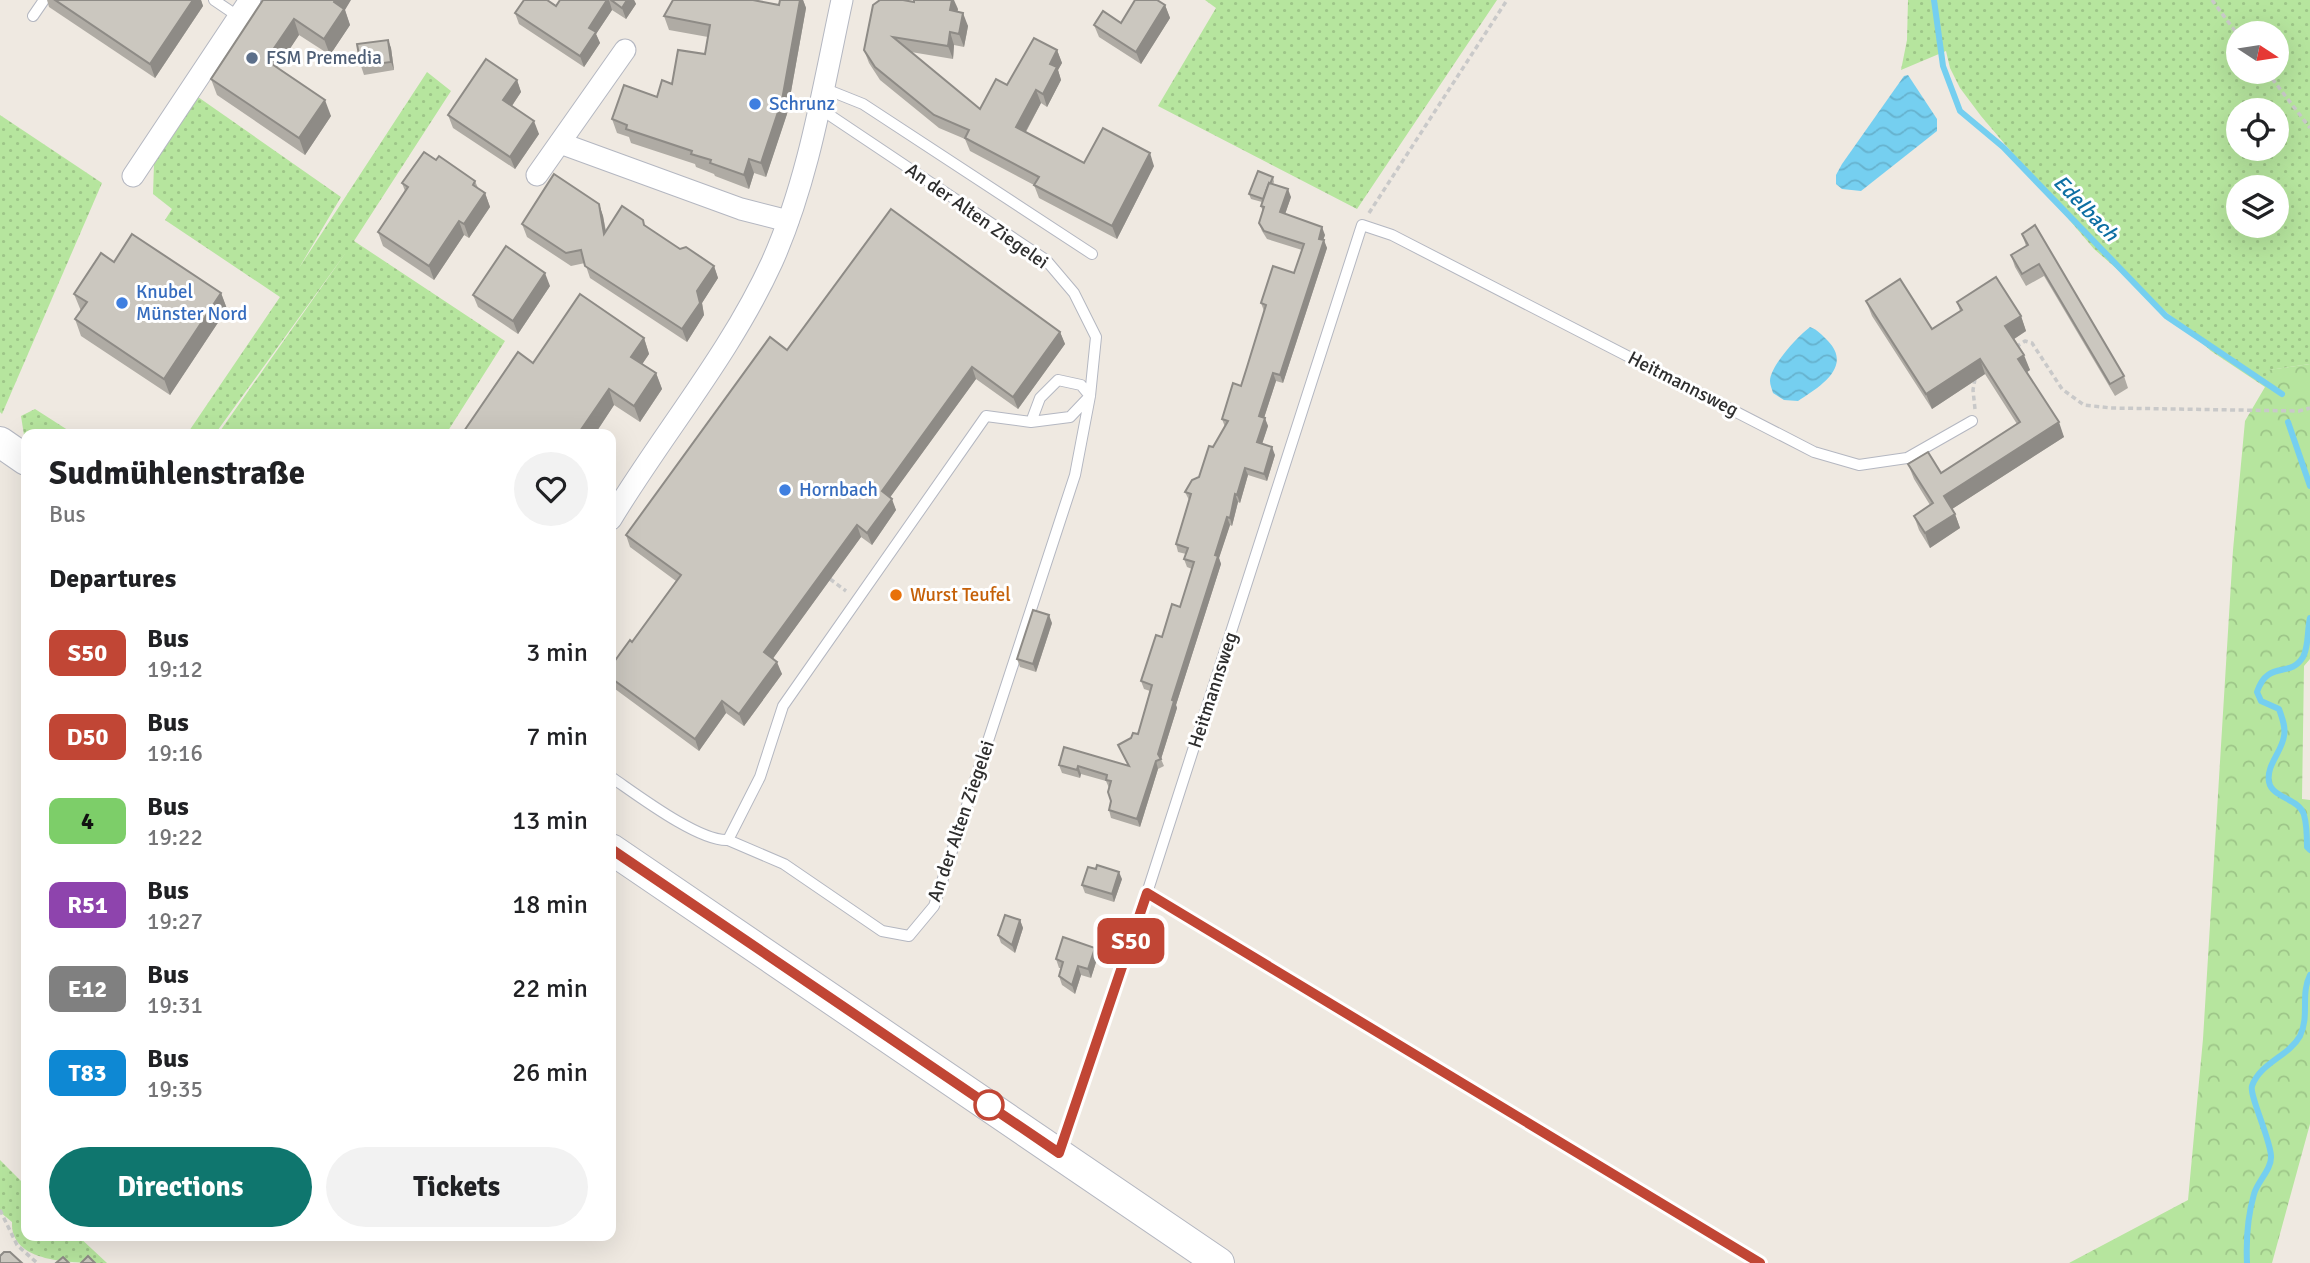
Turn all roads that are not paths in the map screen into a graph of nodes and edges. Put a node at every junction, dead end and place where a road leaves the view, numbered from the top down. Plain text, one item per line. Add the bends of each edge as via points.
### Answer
1 (44, 0) edge
2 (214, 0) edge
3 (842, 0) edge
4 (244, 8) edge
5 (33, 16) dead end
6 (625, 50) dead end
7 (821, 98) junction
8 (560, 143) junction
9 (537, 175) dead end
10 (133, 176) dead end
11 (788, 220) junction
12 (1092, 254) dead end
13 (1090, 396) junction
14 (1972, 421) road end
15 (1031, 422) junction
16 (0, 442) edge
17 (21, 457) edge
18 (616, 511) edge
19 (616, 780) edge
20 (728, 840) junction
21 (616, 852) edge
22 (1147, 893) junction
23 (1059, 1153) junction
24 (1219, 1263) edge
25 (1760, 1263) edge

1 - 5 lane
2 - 4 lane
3 - 7 street
4 - 10 street
6 - 8 street
7 - 11 street
7 - 12 lane via 863,104
7 - 13 lane, An der Alten Ziegelei via 1046,260 1074,293 1096,337
8 - 9 street
8 - 11 street via 741,209
11 - 18 street via 734,334
13 - 15 lane via 1070,416
13 - 15 lane via 1081,385 1058,380 1040,398
13 - 20 lane, An der Alten Ziegelei via 1075,475 934,906 909,936 882,931 784,864
14 - 22 lane, Heitmannsweg via 1907,458 1859,466 1814,452 1391,235 1362,225
15 - 20 lane via 986,416 783,706 760,777
16 - 17 main road
19 - 20 lane via 674,819 718,841
21 - 23 main road
22 - 23 lane, Heitmannsweg
22 - 25 lane
23 - 24 main road

